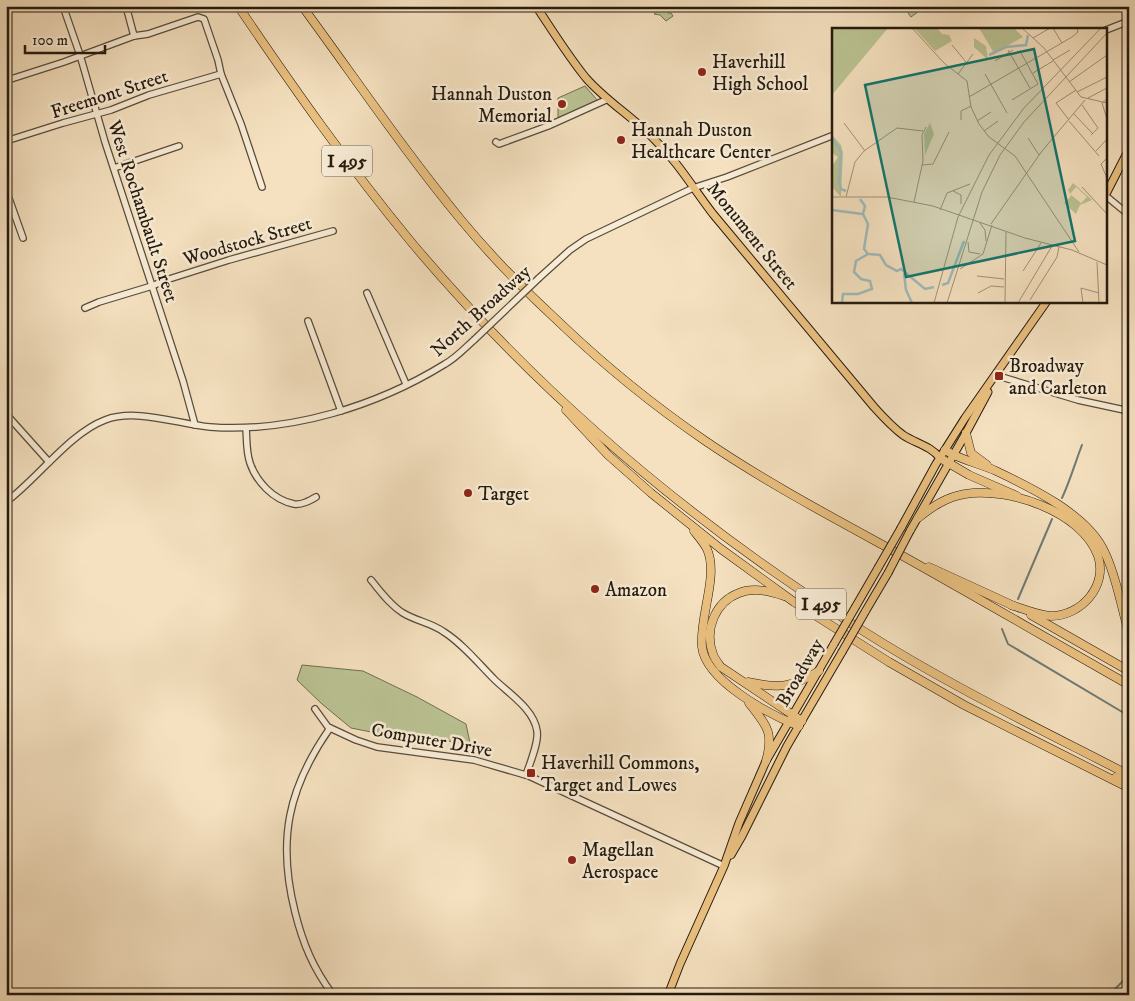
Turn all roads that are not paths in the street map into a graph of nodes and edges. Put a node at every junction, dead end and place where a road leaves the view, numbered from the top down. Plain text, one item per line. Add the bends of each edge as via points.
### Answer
1 (63, 6) edge
2 (126, 6) edge
3 (238, 6) edge
4 (302, 6) edge
5 (536, 6) edge
6 (1129, 21) edge
7 (1108, 29) edge
8 (134, 36) junction
9 (80, 56) junction
10 (220, 74) junction
11 (12, 79) dead end
12 (608, 99) junction
13 (96, 114) junction
14 (832, 136) edge
15 (6, 141) edge
16 (496, 142) dead end
17 (180, 146) dead end
18 (1129, 149) edge
19 (114, 168) junction
20 (262, 187) dead end
21 (693, 188) junction
22 (6, 190) edge
23 (1108, 191) edge
24 (1108, 197) edge
25 (1129, 215) edge
26 (333, 231) dead end
27 (23, 238) dead end
28 (152, 286) junction
29 (368, 292) dead end
30 (1046, 302) edge
31 (84, 308) dead end
32 (308, 321) dead end
33 (995, 375) junction
34 (406, 384) junction
35 (546, 385) junction
36 (341, 411) junction
37 (1129, 412) edge
38 (6, 414) edge
39 (195, 425) junction
40 (246, 428) junction
41 (966, 433) junction
42 (945, 450) junction
43 (938, 455) junction
44 (953, 455) junction
45 (49, 462) junction
46 (948, 463) junction
47 (992, 469) junction
48 (316, 497) dead end
49 (1021, 498) junction
50 (6, 502) edge
51 (918, 518) junction
52 (690, 525) junction
53 (892, 550) junction
54 (371, 580) dead end
55 (791, 599) junction
56 (1011, 605) junction
57 (1129, 634) edge
58 (819, 671) junction
59 (1129, 671) edge
60 (740, 680) junction
61 (1129, 685) edge
62 (745, 698) junction
63 (314, 709) dead end
64 (791, 718) junction
65 (801, 723) junction
66 (330, 728) junction
67 (1070, 758) junction
68 (766, 761) junction
69 (1129, 774) edge
70 (526, 775) junction
71 (1129, 782) edge
72 (1129, 788) edge
73 (724, 866) junction
74 (333, 995) edge
75 (668, 995) edge

1 - 9 street, West Rochambault Street
2 - 8 street
3 - 35 highway, I 495 via 321,127 386,210 463,300
4 - 53 highway, I 495 via 463,223 561,324 658,406 704,440 792,495
5 - 12 main road, Monument Street via 587,79
6 - 7 street
8 - 9 street
8 - 10 street via 198,17 204,19
9 - 11 street
9 - 13 street, West Rochambault Street
10 - 13 street, Freemont Street via 149,94
10 - 20 street
12 - 16 street via 532,132 500,144
12 - 21 main road, Monument Street via 654,138 688,177
13 - 15 street, Freemont Street
13 - 19 street, West Rochambault Street
14 - 21 street, North Broadway
17 - 19 street
18 - 23 main road
19 - 28 street, West Rochambault Street
21 - 34 street, North Broadway, bridge via 586,239 446,364
21 - 43 main road, Monument Street via 890,424
22 - 27 street
24 - 25 street
26 - 28 street, Woodstock Street
28 - 31 street, Woodstock Street
28 - 39 street, West Rochambault Street
29 - 34 street
30 - 33 main road, Broadway
32 - 36 street
33 - 37 street
33 - 41 main road, Broadway
33 - 42 main road, Broadway
34 - 36 street, North Broadway
35 - 52 highway via 608,455
35 - 69 highway, I 495 via 688,508 760,563 838,616 952,684
36 - 40 street, North Broadway via 280,425
38 - 45 street
39 - 40 street, North Broadway
39 - 45 street, North Broadway via 145,417 112,417 91,427
40 - 48 street via 250,463 266,489 294,504
41 - 44 main road, Broadway
41 - 47 highway via 971,453
42 - 43 main road, Broadway
42 - 44 highway
43 - 46 highway
43 - 58 main road, Broadway, bridge via 901,528
44 - 46 main road, Broadway
44 - 47 highway
45 - 50 street, North Broadway
46 - 49 highway
46 - 51 main road, Broadway
47 - 57 highway via 1081,520 1097,538 1112,572
49 - 51 highway via 988,493 965,494 946,499
49 - 56 highway via 1055,513 1087,537 1098,557 1100,573 1091,596 1079,608 1065,614 1038,614
51 - 65 main road, Broadway, bridge
52 - 55 highway
52 - 62 highway via 707,550 711,575 702,623 702,649 709,666
53 - 56 highway
53 - 61 highway, I 495
54 - 70 street via 392,605 446,632 530,714 537,730
55 - 60 highway via 763,590 749,590 724,602 715,613 710,629 713,655 721,666
55 - 67 highway via 889,662 964,705
56 - 59 highway
58 - 60 highway via 802,682 782,686
58 - 64 main road, Broadway
60 - 64 highway via 766,696
62 - 64 highway via 763,709
62 - 68 highway via 767,727 770,738
63 - 66 street, Computer Drive
64 - 65 highway
64 - 68 main road, Broadway
65 - 73 main road, Broadway
66 - 70 street, Computer Drive via 376,747 474,760
66 - 74 street via 297,789 290,811 285,854 290,894 302,940
67 - 71 highway
67 - 72 highway
68 - 73 main road, Broadway
70 - 73 street, Computer Drive
73 - 75 main road, Broadway

